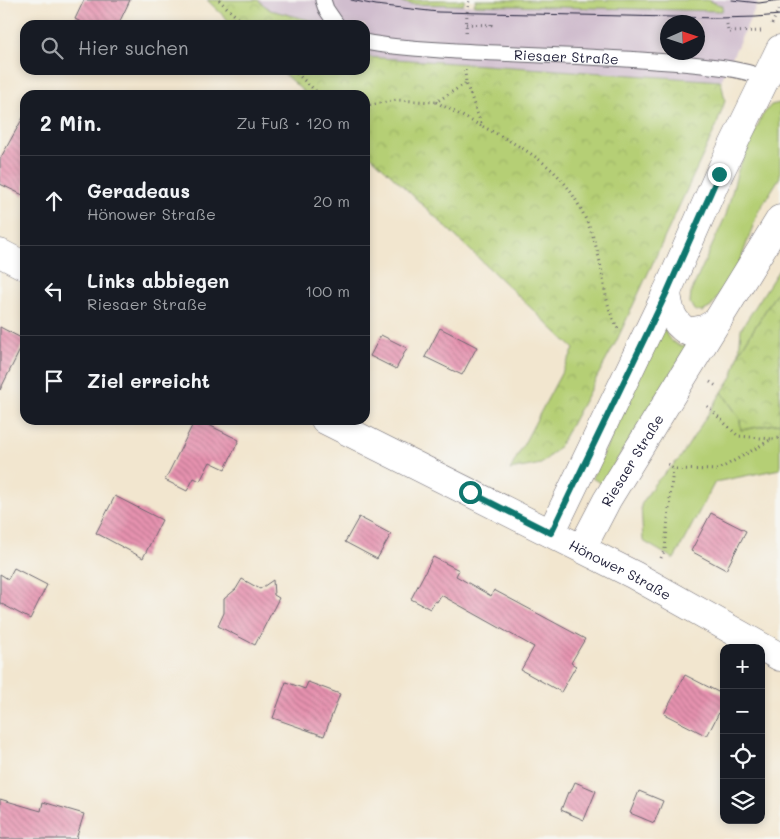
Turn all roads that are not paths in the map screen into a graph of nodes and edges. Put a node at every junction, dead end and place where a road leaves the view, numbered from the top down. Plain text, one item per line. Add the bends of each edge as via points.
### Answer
1 (323, 0) edge
2 (334, 20) edge
3 (774, 40) edge
4 (370, 43) edge
5 (773, 83) edge
6 (780, 219) edge
7 (0, 253) edge
8 (20, 263) edge
9 (667, 292) junction
10 (718, 321) junction
11 (335, 425) edge
12 (551, 533) junction
13 (582, 548) junction
14 (780, 657) edge

1 - 2 lane
3 - 5 main road
4 - 5 lane, Riesaer Straße via 726,67 748,71
5 - 9 main road via 719,174
6 - 10 main road, Riesaer Straße
7 - 8 main road
9 - 10 main road via 669,311 675,322 688,332 704,329
9 - 12 main road
10 - 13 main road, Riesaer Straße
11 - 12 main road, Hönower Straße
12 - 13 main road, Hönower Straße
13 - 14 main road, Hönower Straße

